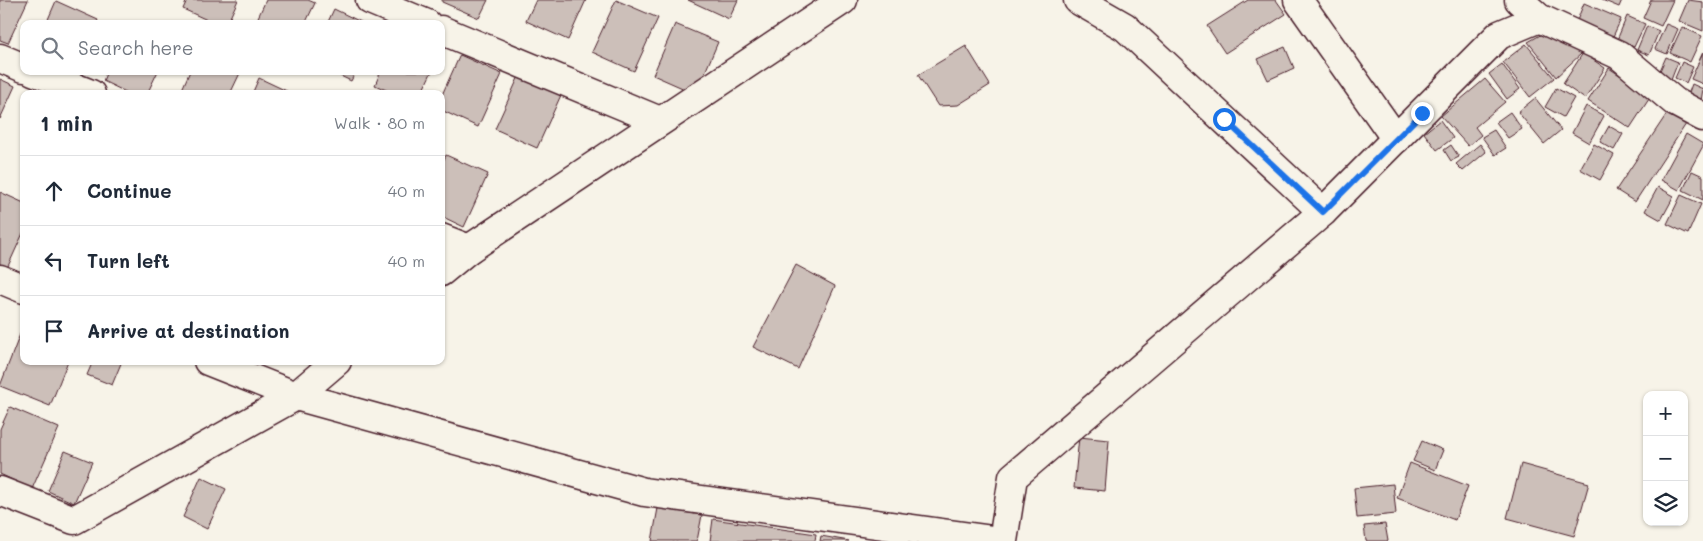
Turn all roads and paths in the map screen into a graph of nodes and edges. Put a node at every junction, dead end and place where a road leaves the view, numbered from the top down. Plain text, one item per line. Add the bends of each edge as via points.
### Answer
1 (370, 0) edge
2 (843, 0) edge
3 (1078, 0) edge
4 (1298, 0) edge
5 (1519, 0) edge
6 (1539, 18) junction
7 (418, 20) edge
8 (445, 32) edge
9 (0, 58) edge
10 (20, 66) edge
11 (43, 75) edge
12 (81, 90) edge
13 (1703, 117) edge
14 (660, 121) junction
15 (1396, 139) junction
16 (1323, 212) junction
17 (445, 240) edge
18 (469, 249) junction
19 (445, 269) edge
20 (0, 279) edge
21 (20, 286) edge
22 (218, 365) edge
23 (332, 365) edge
24 (296, 396) junction
25 (0, 491) edge
26 (1001, 541) edge

1 - 7 street
2 - 14 street
3 - 16 street via 1125,27
4 - 15 street
5 - 6 street
6 - 13 street via 1619,55 1675,102
6 - 15 street via 1499,35
8 - 14 street
9 - 10 street
11 - 12 street
14 - 18 street
15 - 16 street
16 - 26 street via 1012,477
17 - 18 street
18 - 19 street
20 - 21 street
22 - 24 street
23 - 24 street
24 - 25 street via 74,520
24 - 26 street via 644,492

